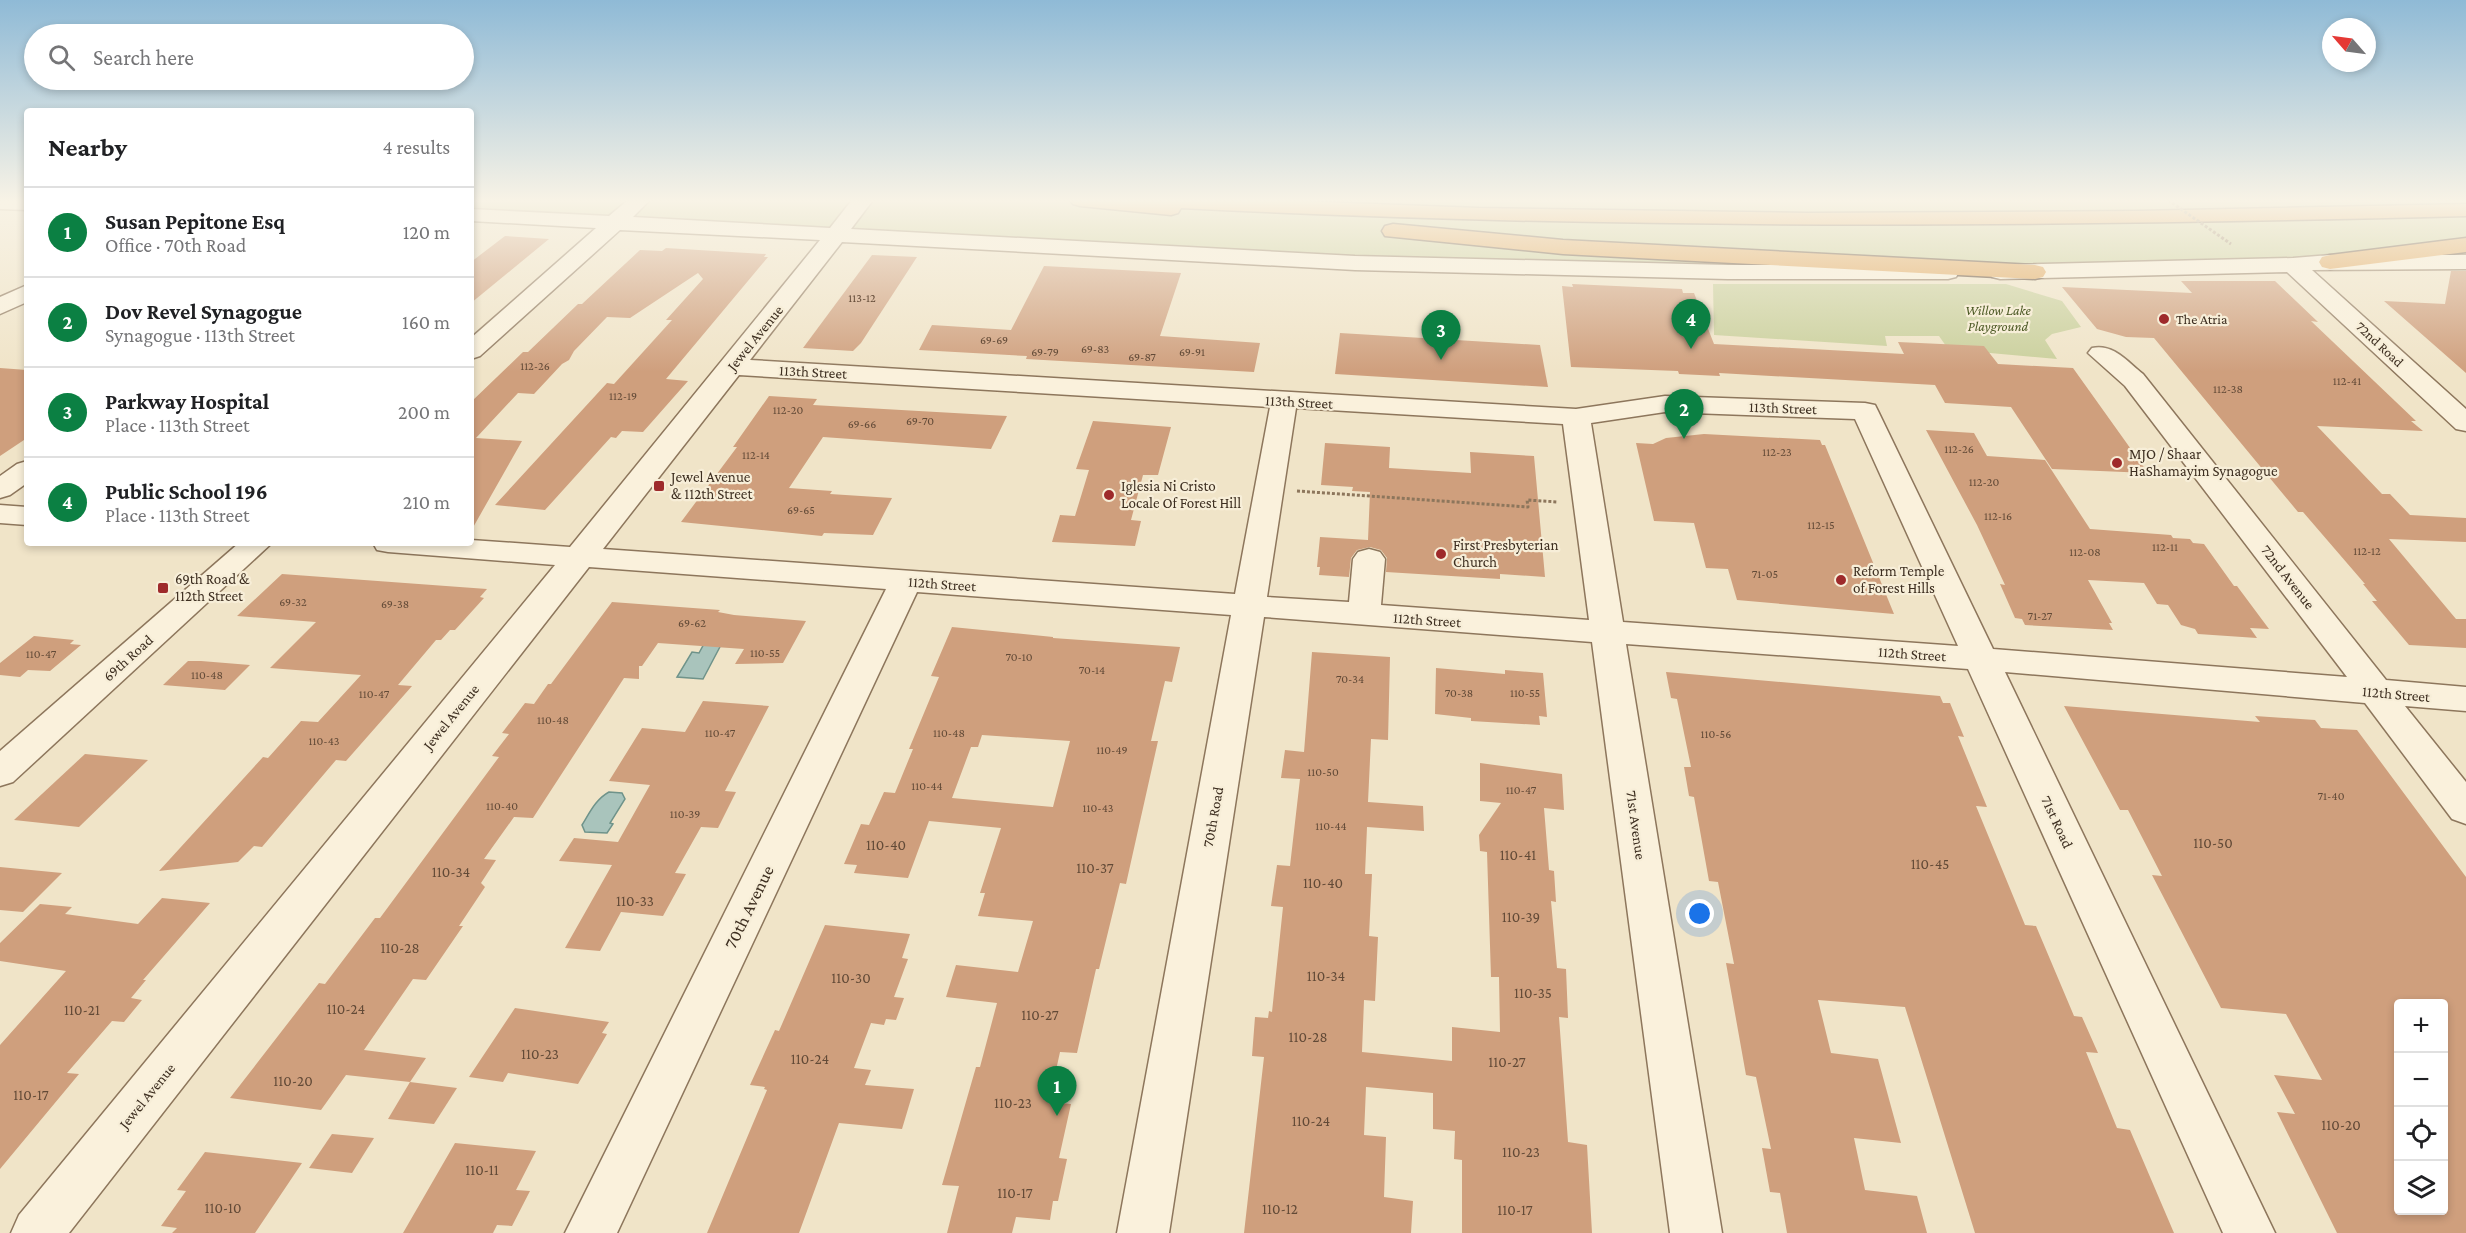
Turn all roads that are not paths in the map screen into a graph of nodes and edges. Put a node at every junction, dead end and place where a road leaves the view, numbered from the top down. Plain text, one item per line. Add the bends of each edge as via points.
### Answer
1 (575, 258) edge
2 (818, 258) edge
3 (1257, 258) edge
4 (1775, 258) edge
5 (2359, 258) edge
6 (2330, 261) junction
7 (2466, 262) edge
8 (2293, 265) junction
9 (2035, 272) junction
10 (24, 294) edge
11 (0, 307) edge
12 (474, 348) edge
13 (2101, 353) dead end
14 (732, 367) junction
15 (1284, 401) junction
16 (1864, 411) joint
17 (1576, 417) junction
18 (2466, 422) edge
19 (24, 472) edge
20 (0, 489) edge
21 (0, 514) edge
22 (24, 516) edge
23 (253, 546) edge
24 (429, 546) edge
25 (579, 557) junction
26 (1369, 559) dead end
27 (906, 581) junction
28 (1249, 606) junction
29 (1364, 615) junction
30 (1608, 633) junction
31 (1981, 659) junction
32 (2376, 692) junction
33 (2466, 699) edge
34 (0, 772) edge
35 (2466, 809) edge
36 (37, 1233) edge
37 (591, 1233) edge
38 (1143, 1233) edge
39 (1696, 1233) edge
40 (2249, 1233) edge

1 - 12 street
2 - 14 street, Jewel Avenue
3 - 9 street via 1737,272
4 - 9 highway
5 - 6 highway
6 - 7 street
6 - 8 street
8 - 9 street
8 - 18 street, 72nd Road
10 - 11 street
13 - 32 street, 72nd Avenue via 2134,380
14 - 15 street, 113th Street
14 - 25 street, Jewel Avenue
15 - 17 street, 113th Street
15 - 28 street, 70th Road
16 - 17 street, 113th Street via 1665,404
16 - 31 street, 71st Road
17 - 30 street, 71st Avenue
19 - 20 street
21 - 22 street
23 - 34 street, 69th Road
24 - 25 street, 112th Street
25 - 27 street, 112th Street
25 - 36 street, Jewel Avenue
26 - 29 street
27 - 28 street, 112th Street
27 - 37 street, 70th Avenue
28 - 29 street, 112th Street
28 - 38 street, 70th Road
29 - 30 street, 112th Street
30 - 31 street, 112th Street
30 - 39 street, 71st Avenue
31 - 32 street, 112th Street
31 - 40 street, 71st Road
32 - 33 street, 112th Street
32 - 35 street, 72nd Avenue

